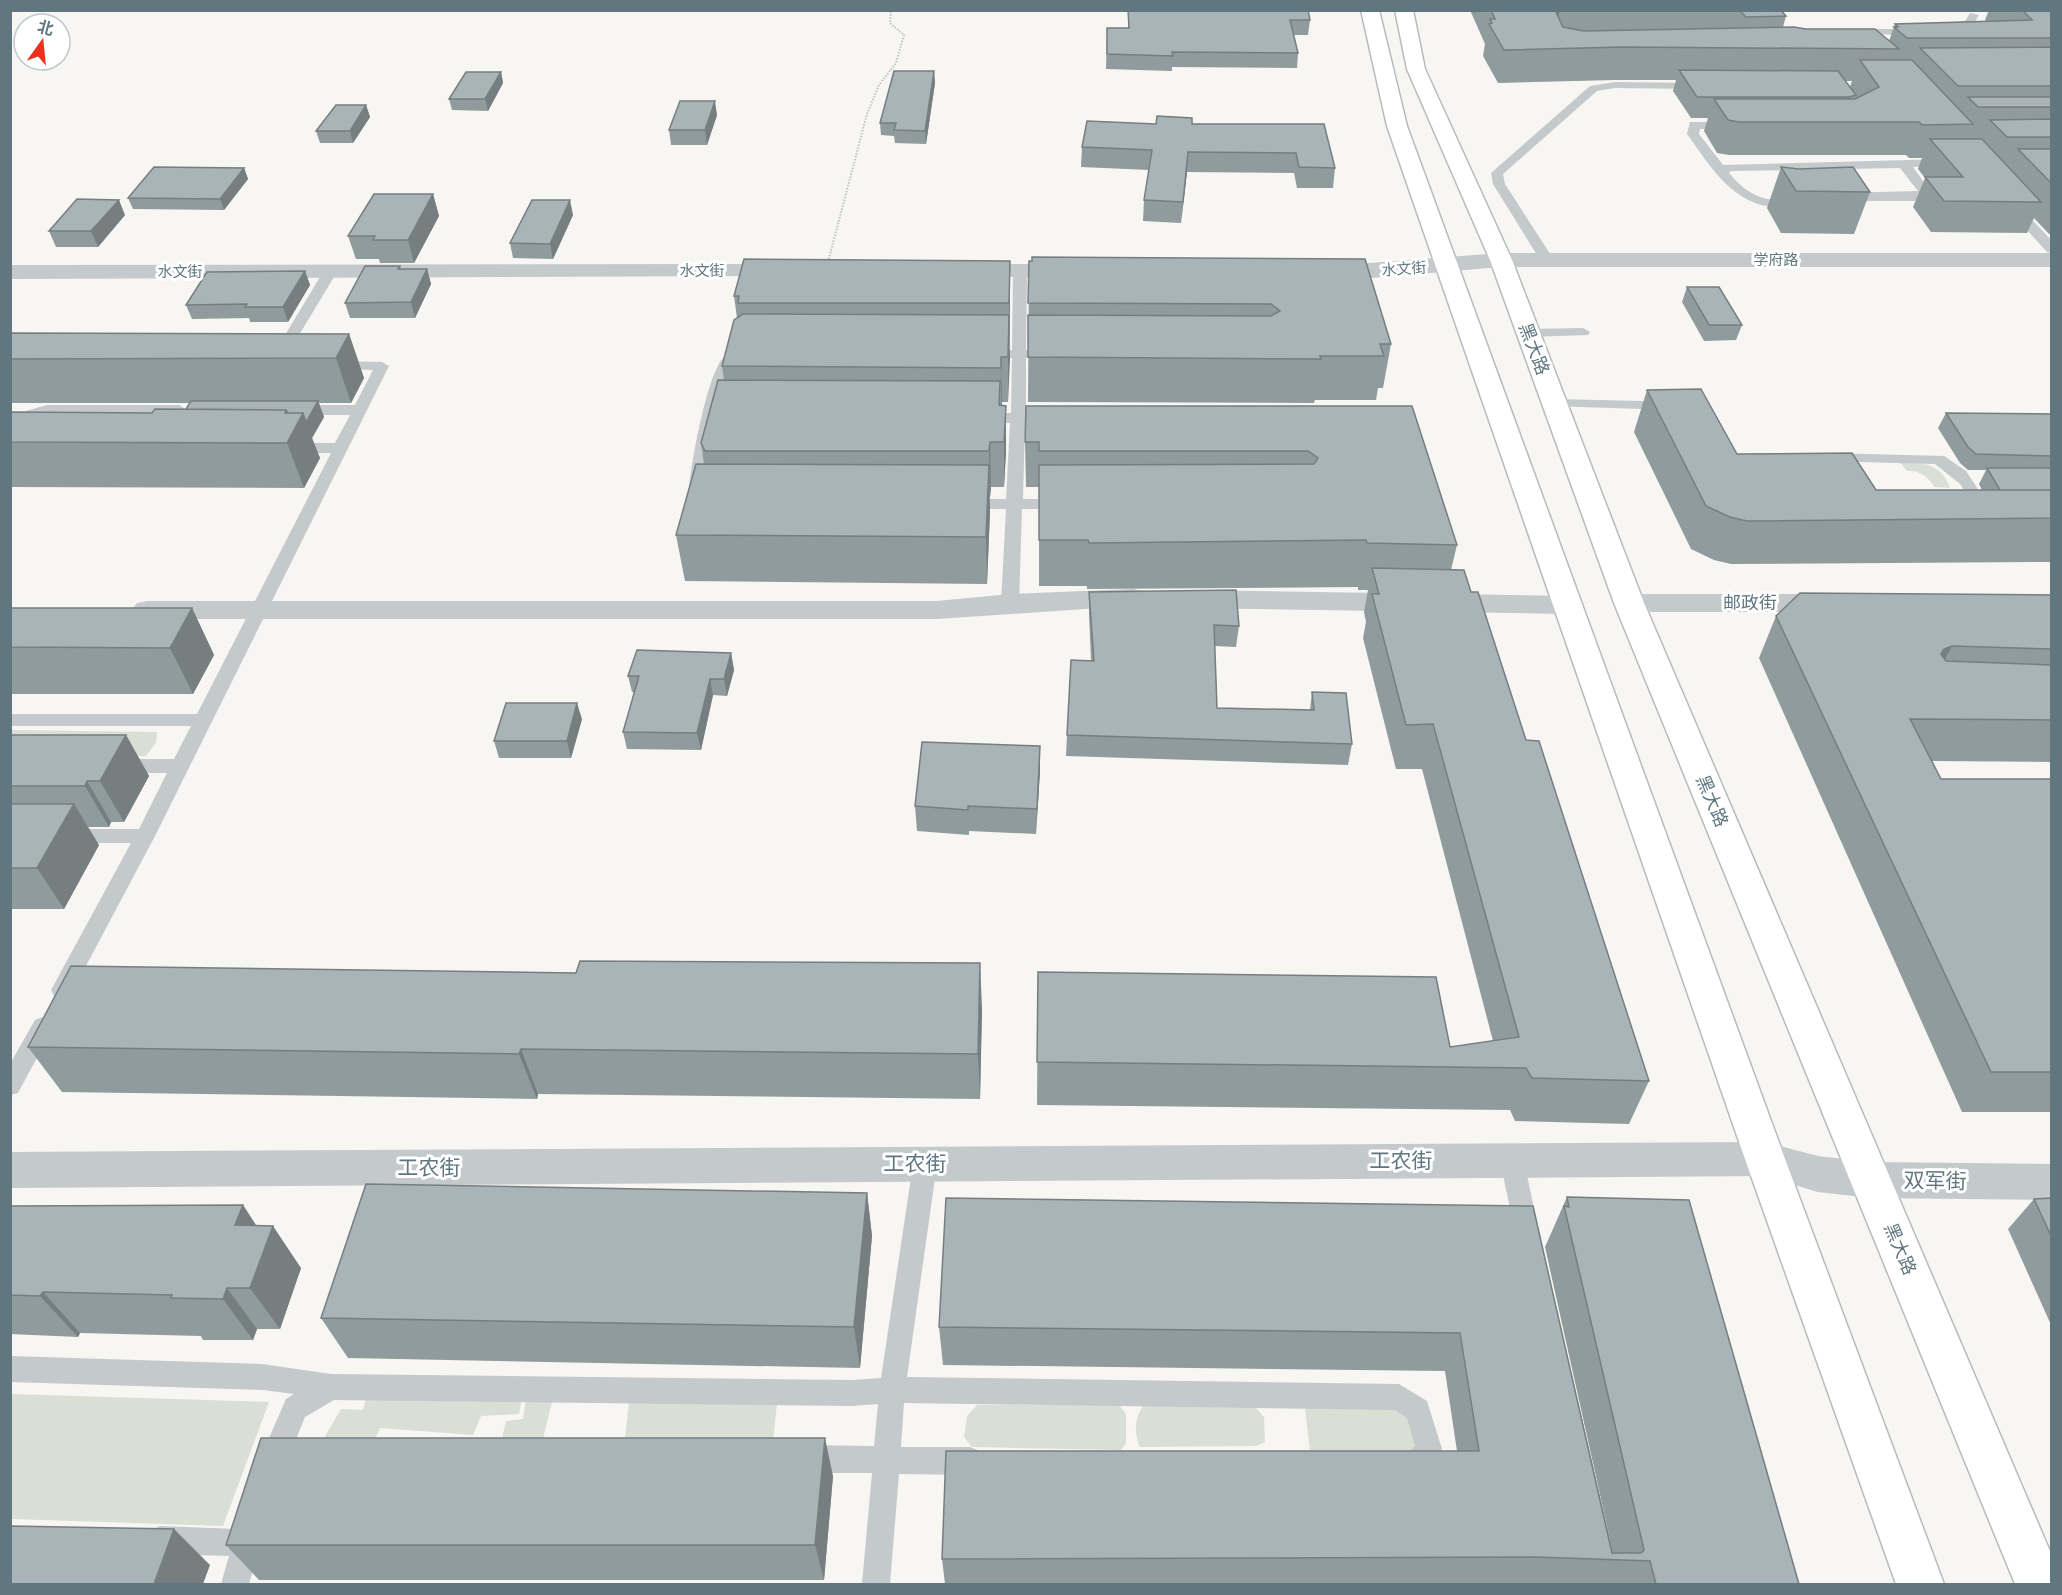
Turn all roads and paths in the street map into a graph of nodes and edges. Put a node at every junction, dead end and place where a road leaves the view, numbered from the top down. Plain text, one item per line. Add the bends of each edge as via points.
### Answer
1 (891, 10) edge
2 (1370, 10) edge
3 (1404, 10) edge
4 (1976, 14) edge
5 (1843, 32) edge
6 (1708, 86) edge
7 (1752, 125) edge
8 (1961, 163) edge
9 (1904, 164) junction
10 (1723, 173) junction
11 (2001, 194) edge
12 (1824, 198) edge
13 (1804, 200) edge
14 (2052, 249) edge
15 (1547, 260) junction
16 (2052, 260) edge
17 (1501, 261) junction
18 (1448, 266) junction
19 (826, 271) joint
20 (940, 271) edge
21 (1020, 271) junction
22 (1090, 271) edge
23 (10, 272) edge
24 (330, 272) junction
25 (1300, 272) edge
26 (1583, 332) dead end
27 (1528, 333) junction
28 (759, 352) edge
29 (972, 354) edge
30 (1066, 354) edge
31 (1020, 355) junction
32 (293, 365) edge
33 (326, 365) edge
34 (1554, 403) junction
35 (1643, 405) dead end
36 (197, 410) edge
37 (278, 410) edge
38 (359, 410) junction
39 (959, 418) edge
40 (1018, 418) junction
41 (1066, 418) edge
42 (10, 435) edge
43 (10, 442) edge
44 (28, 445) edge
45 (271, 448) edge
46 (340, 448) junction
47 (1965, 477) junction
48 (1988, 477) edge
49 (1832, 478) edge
50 (707, 504) edge
51 (943, 504) edge
52 (1013, 504) junction
53 (1085, 504) edge
54 (1970, 525) edge
55 (1010, 603) junction
56 (1629, 603) junction
57 (1864, 603) edge
58 (1568, 605) junction
59 (117, 610) edge
60 (259, 610) junction
61 (10, 720) edge
62 (203, 720) junction
63 (101, 766) edge
64 (180, 766) junction
65 (44, 836) edge
66 (145, 836) junction
67 (10, 1086) edge
68 (1765, 1160) junction
69 (1512, 1161) junction
70 (925, 1164) junction
71 (10, 1170) edge
72 (1818, 1174) joint
73 (1871, 1180) junction
74 (2052, 1182) edge
75 (1532, 1254) edge
76 (10, 1369) edge
77 (331, 1387) junction
78 (892, 1390) junction
79 (783, 1459) edge
80 (886, 1460) junction
81 (992, 1462) edge
82 (1382, 1466) edge
83 (266, 1480) edge
84 (256, 1512) edge
85 (129, 1539) edge
86 (247, 1543) junction
87 (235, 1584) edge
88 (876, 1584) edge
89 (1920, 1584) edge
90 (2039, 1584) edge

1 - 19 path via 890,23 904,35 896,63 879,85 867,114
2 - 18 highway via 1397,126
3 - 17 highway, 黑大路 via 1416,69
4 - 5 lane via 1969,23 1975,32
6 - 15 lane via 1594,88 1497,173 1499,184
7 - 10 lane via 1694,125 1693,134
8 - 9 lane
9 - 10 lane via 1728,167
9 - 12 lane via 1925,192 1917,197
10 - 13 lane via 1735,190 1755,200 1785,204
11 - 14 lane
15 - 16 street, 学府路
15 - 17 street, 学府路
17 - 18 street, 水文街
17 - 27 highway, 黑大路
18 - 25 street, 水文街
18 - 58 highway
19 - 24 street, 水文街
20 - 21 street
21 - 22 street
21 - 31 lane
23 - 24 street, 水文街
24 - 32 lane via 269,364
26 - 27 lane
27 - 34 highway, 黑大路
28 - 50 lane via 733,357 725,365 714,398 717,418 696,484 698,496
29 - 31 lane
30 - 31 lane
31 - 40 lane
33 - 38 lane via 382,366
34 - 35 lane
34 - 56 highway, 黑大路
36 - 42 lane via 47,410 22,419
37 - 38 lane
38 - 46 lane
39 - 40 lane
40 - 41 lane
40 - 52 lane
43 - 44 lane
45 - 46 lane
46 - 60 lane
47 - 48 lane
47 - 49 lane via 1938,459 1814,458
47 - 54 lane via 1993,525
51 - 52 lane
52 - 53 lane
52 - 55 lane
55 - 58 street via 1130,598
55 - 60 street via 937,610
56 - 57 street, 邮政街
56 - 73 highway, 黑大路
58 - 68 highway
59 - 60 street
60 - 62 lane
61 - 62 lane
62 - 64 lane
63 - 64 lane
64 - 66 lane
65 - 66 lane
66 - 67 lane
68 - 69 street, 工农街
68 - 72 street, 工农街
68 - 89 highway
69 - 70 street, 工农街
69 - 75 lane
70 - 71 street, 工农街
70 - 78 lane
72 - 73 street, 双军街
73 - 74 street, 双军街
73 - 90 highway, 黑大路
76 - 77 lane via 262,1377
77 - 78 lane via 840,1393
77 - 83 lane via 295,1408 290,1449
78 - 80 lane
78 - 82 lane via 1399,1397 1418,1410 1429,1449 1416,1466
79 - 80 lane
80 - 81 lane
80 - 88 lane
84 - 86 lane
85 - 86 lane
86 - 87 lane

